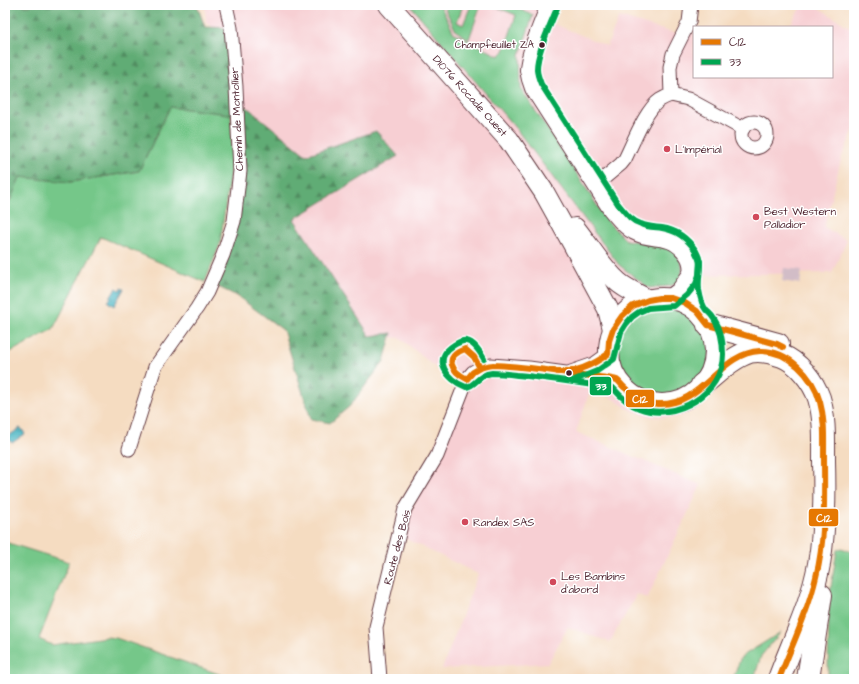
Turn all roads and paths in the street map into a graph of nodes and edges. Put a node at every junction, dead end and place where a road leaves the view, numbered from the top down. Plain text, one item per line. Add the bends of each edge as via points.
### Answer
1 (226, 5) edge
2 (389, 5) edge
3 (550, 5) edge
4 (691, 5) edge
5 (672, 95) junction
6 (743, 129) dead end
7 (597, 184) junction
8 (544, 192) junction
9 (693, 273) junction
10 (671, 298) junction
11 (648, 300) junction
12 (703, 318) junction
13 (613, 329) junction
14 (608, 354) junction
15 (569, 373) junction
16 (617, 380) junction
17 (702, 385) junction
18 (128, 449) dead end
19 (380, 679) edge
20 (779, 679) edge
21 (808, 679) edge

1 - 18 street, Chemin de Montollier via 232,28 240,171 234,221 207,292 155,367
2 - 8 main road, D1076 Rocade Ouest via 509,140
3 - 7 street via 531,59 531,81
4 - 5 street via 689,22 673,54 670,67
5 - 6 street via 688,100
5 - 7 street via 653,106 625,159
7 - 9 street via 612,210 625,224 635,231 666,237 682,247 692,260
8 - 11 main road via 586,240 609,273 618,282
8 - 13 main road via 608,309
9 - 10 street via 680,292
9 - 12 street via 691,291
10 - 11 main road
10 - 12 main road via 685,303
11 - 13 main road via 633,306
12 - 17 main road via 714,340 715,356 711,372
12 - 21 highway via 777,344 798,355 824,383 834,409 837,436 836,496
13 - 14 main road
14 - 15 street via 594,364
14 - 16 main road
15 - 16 street
15 - 19 street, Route des Bois via 491,365 473,372 467,379 437,456 405,509 376,627
16 - 17 main road via 637,398 658,404 680,401
17 - 20 highway via 740,356 760,350 773,352 787,358 806,375 816,391 822,411 825,500 821,551 812,594

